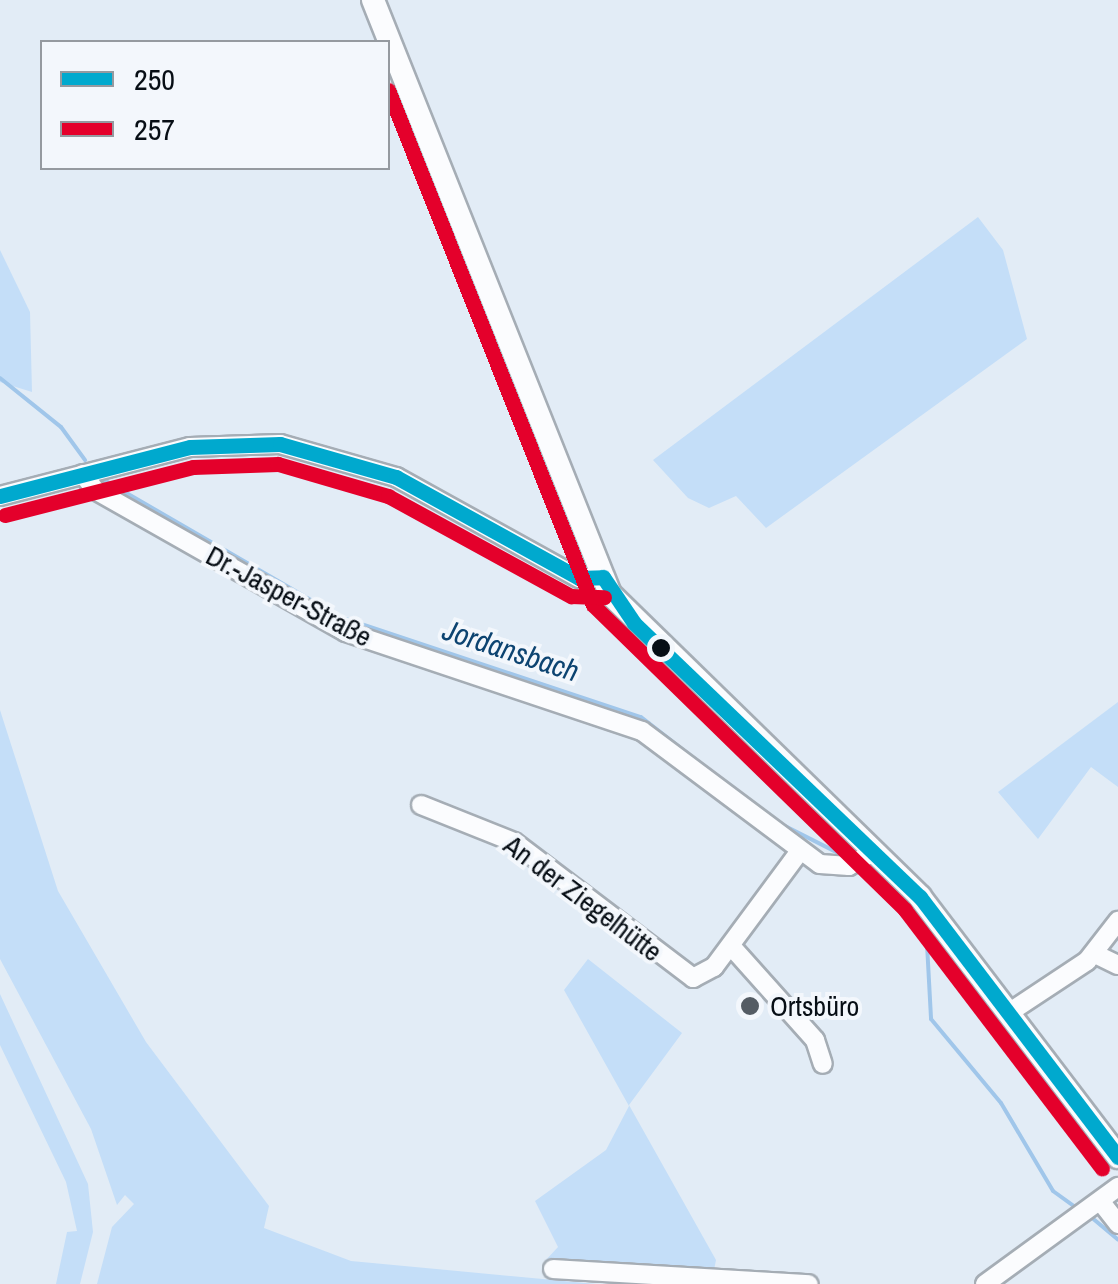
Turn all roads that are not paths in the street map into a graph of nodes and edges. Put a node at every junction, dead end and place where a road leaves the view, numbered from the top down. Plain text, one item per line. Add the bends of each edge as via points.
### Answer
1 (372, 0) edge
2 (388, 40) edge
3 (390, 45) edge
4 (83, 474) junction
5 (0, 496) edge
6 (603, 577) junction
7 (421, 805) dead end
8 (799, 852) junction
9 (871, 855) junction
10 (1118, 921) edge
11 (731, 946) junction
12 (1094, 954) junction
13 (1118, 964) edge
14 (1013, 1010) junction
15 (824, 1064) dead end
16 (1118, 1156) edge
17 (1118, 1187) edge
18 (1090, 1210) junction
19 (1118, 1224) edge
20 (552, 1269) dead end
21 (809, 1284) edge
22 (985, 1284) edge

1 - 2 main road
3 - 6 main road
4 - 5 street
4 - 6 street via 221,442 298,447 396,477 578,578
4 - 8 street, Dr.-Jasper-Straße via 95,490 336,627 642,731
6 - 9 main road via 634,622
7 - 11 street, An der Ziegelhütte via 537,857 683,974 708,974
8 - 9 street, Dr.-Jasper-Straße via 831,867
8 - 11 street, An der Ziegelhütte
9 - 14 main road
10 - 12 street
11 - 15 street via 815,1040
12 - 13 street
12 - 14 street
14 - 16 main road
17 - 18 street
18 - 19 street
18 - 22 street
20 - 21 street

